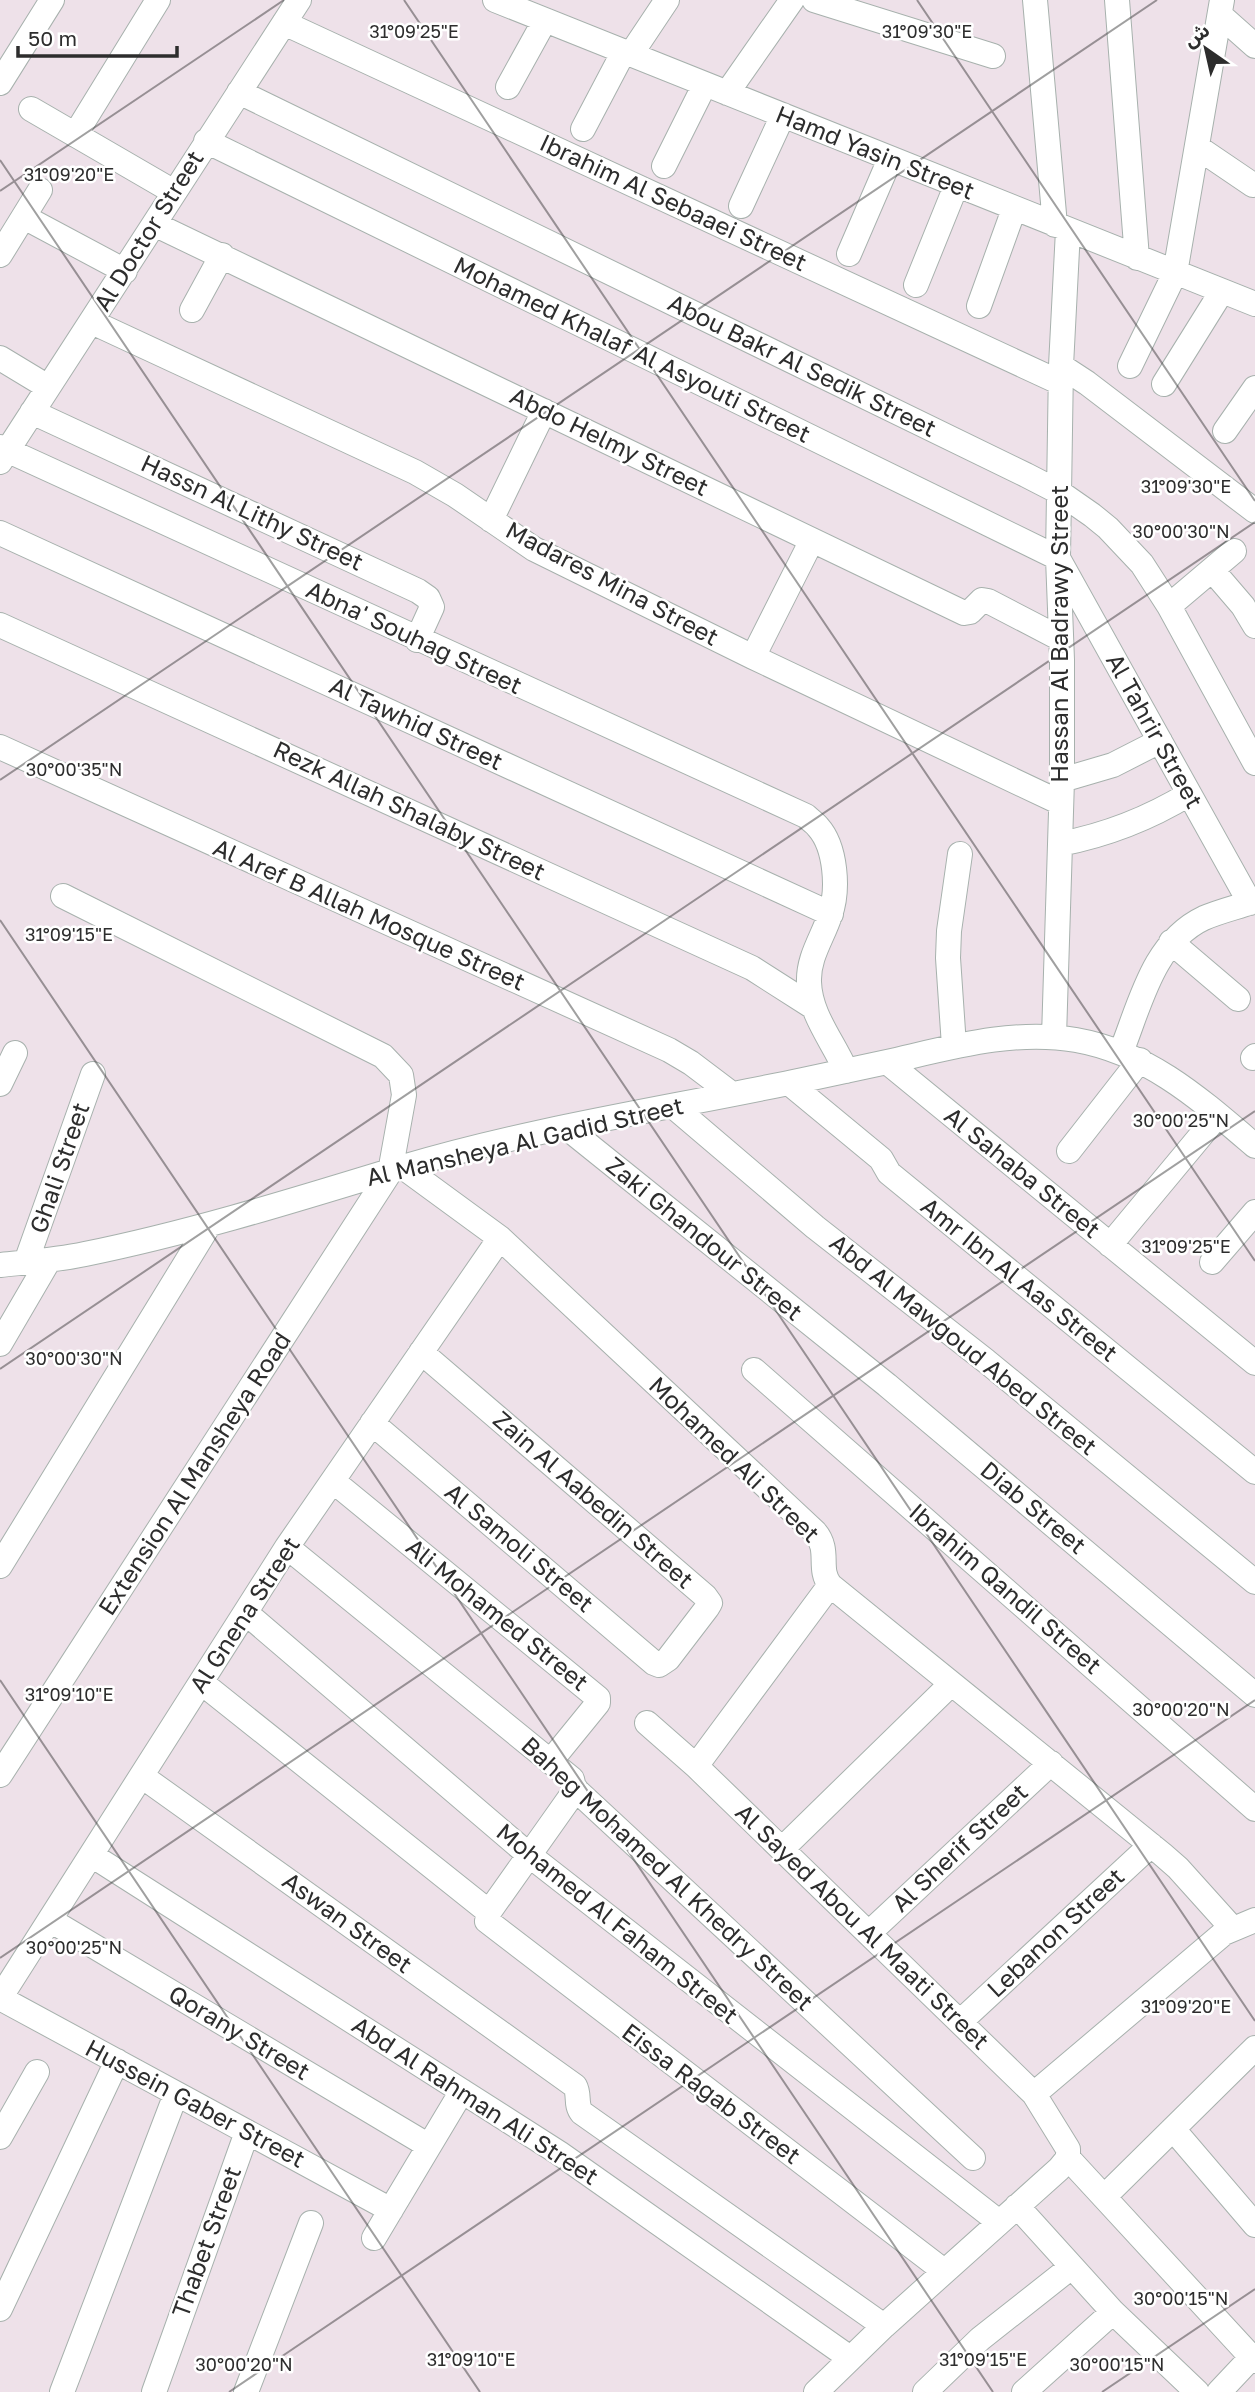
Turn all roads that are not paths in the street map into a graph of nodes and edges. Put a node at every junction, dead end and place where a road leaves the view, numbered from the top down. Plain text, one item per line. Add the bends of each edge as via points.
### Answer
1 (52, 0) edge
2 (158, 0) edge
3 (299, 0) edge
4 (495, 0) edge
5 (667, 0) edge
6 (792, 0) edge
7 (814, 0) edge
8 (1035, 0) edge
9 (1116, 0) edge
10 (1221, 7) edge
11 (543, 12) edge
12 (285, 23) junction
13 (1255, 46) edge
14 (628, 53) junction
15 (993, 56) dead end
16 (0, 83) edge
17 (508, 87) dead end
18 (716, 88) junction
19 (239, 92) junction
20 (31, 109) dead end
21 (783, 115) junction
22 (583, 129) dead end
23 (75, 135) junction
24 (206, 141) junction
25 (1197, 147) junction
26 (890, 159) junction
27 (664, 166) dead end
28 (1253, 185) dead end
29 (956, 186) junction
30 (40, 190) dead end
31 (174, 192) junction
32 (741, 206) dead end
33 (1014, 209) junction
34 (24, 216) junction
35 (154, 224) junction
36 (1061, 228) junction
37 (849, 254) dead end
38 (0, 255) edge
39 (222, 255) junction
40 (1137, 258) junction
41 (125, 271) junction
42 (1175, 273) junction
43 (916, 285) dead end
44 (1222, 291) junction
45 (1254, 298) edge
46 (979, 306) dead end
47 (192, 310) dead end
48 (92, 322) junction
49 (0, 358) edge
50 (1130, 366) dead end
51 (1061, 374) junction
52 (1164, 384) dead end
53 (48, 387) junction
54 (1255, 388) edge
55 (544, 411) junction
56 (32, 412) junction
57 (1225, 431) dead end
58 (2, 454) edge
59 (1059, 492) junction
60 (1255, 511) edge
61 (491, 520) junction
62 (0, 533) edge
63 (812, 540) junction
64 (1234, 551) dead end
65 (1058, 558) junction
66 (1213, 571) junction
67 (1169, 606) junction
68 (0, 625) edge
69 (1255, 626) edge
70 (417, 639) junction
71 (1061, 639) junction
72 (753, 657) junction
73 (1160, 741) junction
74 (0, 747) edge
75 (1255, 763) edge
76 (1062, 791) junction
77 (1189, 794) junction
78 (1060, 844) junction
79 (960, 854) dead end
80 (63, 896) dead end
81 (1252, 902) edge
82 (831, 914) junction
83 (1171, 942) junction
84 (1238, 999) dead end
85 (813, 1007) junction
86 (1054, 1037) junction
87 (954, 1046) junction
88 (15, 1053) dead end
89 (1131, 1056) junction
90 (887, 1062) junction
91 (846, 1070) junction
92 (93, 1074) dead end
93 (789, 1083) junction
94 (0, 1084) edge
95 (732, 1094) junction
96 (673, 1106) junction
97 (1219, 1115) junction
98 (566, 1127) junction
99 (1255, 1146) edge
100 (1069, 1151) dead end
101 (397, 1170) junction
102 (1255, 1212) edge
103 (209, 1225) junction
104 (500, 1238) junction
105 (1110, 1245) junction
106 (38, 1261) junction
107 (1212, 1262) dead end
108 (0, 1265) edge
109 (809, 1325) joint
110 (0, 1344) edge
111 (421, 1352) junction
112 (1255, 1363) edge
113 (754, 1370) dead end
114 (372, 1423) junction
115 (1255, 1472) edge
116 (333, 1481) junction
117 (288, 1547) junction
118 (0, 1566) edge
119 (1255, 1582) edge
120 (830, 1585) junction
121 (246, 1613) junction
122 (668, 1659) joint
123 (202, 1683) junction
124 (951, 1684) junction
125 (1255, 1695) edge
126 (647, 1723) dead end
127 (550, 1762) junction
128 (1051, 1763) junction
129 (695, 1766) junction
130 (0, 1775) edge
131 (143, 1777) junction
132 (576, 1788) junction
133 (1255, 1809) edge
134 (1151, 1845) junction
135 (782, 1849) junction
136 (529, 1855) junction
137 (93, 1856) junction
138 (489, 1912) junction
139 (50, 1920) junction
140 (1243, 1924) edge
141 (869, 1933) junction
142 (2, 1989) edge
143 (961, 2021) junction
144 (1251, 2059) edge
145 (117, 2062) junction
146 (37, 2072) dead end
147 (462, 2091) junction
148 (176, 2094) junction
149 (1034, 2094) junction
150 (1173, 2129) junction
151 (247, 2132) junction
152 (0, 2137) edge
153 (429, 2146) junction
154 (1067, 2150) junction
155 (973, 2158) dead end
156 (1104, 2197) junction
157 (391, 2210) junction
158 (1008, 2214) junction
159 (311, 2223) dead end
160 (1255, 2224) edge
161 (374, 2238) dead end
162 (1070, 2268) junction
163 (944, 2271) junction
164 (0, 2309) edge
165 (1113, 2312) junction
166 (884, 2326) junction
167 (850, 2358) junction
168 (1253, 2359) edge
169 (62, 2392) edge
170 (154, 2392) edge
171 (246, 2392) edge
172 (816, 2392) edge
173 (925, 2392) edge
174 (1024, 2392) edge
175 (1197, 2392) edge
176 (1219, 2392) edge

1 - 16 street
2 - 23 street
3 - 12 street, Al Doctor Street
4 - 11 street, Hamd Yasin Street
5 - 14 street
6 - 18 street
7 - 15 street
8 - 36 street, Hassan Al Badrawy Street
9 - 40 street
10 - 13 street
10 - 25 street
11 - 14 street, Hamd Yasin Street
11 - 17 street
12 - 19 street, Al Doctor Street
12 - 51 street, Ibrahim Al Sebaaei Street
14 - 18 street, Hamd Yasin Street
14 - 22 street
18 - 21 street, Hamd Yasin Street
18 - 27 street
19 - 24 street, Al Doctor Street
19 - 59 street, Abou Bakr Al Sedik Street
20 - 23 street
21 - 26 street, Hamd Yasin Street
21 - 32 street
23 - 31 street
24 - 31 street, Al Doctor Street
24 - 65 street, Mohamed Khalaf Al Asyouti Street
25 - 28 street
25 - 42 street
26 - 29 street, Hamd Yasin Street
26 - 37 street
29 - 33 street, Hamd Yasin Street
29 - 43 street
30 - 34 street
31 - 35 street, Al Doctor Street
33 - 36 street, Hamd Yasin Street
33 - 46 street
34 - 38 street
34 - 41 street
35 - 39 street, Abdo Helmy Street
35 - 41 street, Al Doctor Street
36 - 40 street, Hamd Yasin Street
36 - 51 street, Hassan Al Badrawy Street
39 - 47 street
39 - 55 street, Abdo Helmy Street
40 - 42 street, Hamd Yasin Street
41 - 48 street, Al Doctor Street
42 - 44 street, Hamd Yasin Street
42 - 50 street
44 - 45 street, Hamd Yasin Street
44 - 52 street
48 - 53 street, Al Doctor Street
48 - 61 street, Madares Mina Street via 415,472
49 - 53 street
51 - 59 street, Hassan Al Badrawy Street
51 - 60 street, Ibrahim Al Sebaaei Street via 1087,383
53 - 56 street, Al Doctor Street
54 - 57 street
55 - 61 street
55 - 63 street, Abdo Helmy Street
56 - 58 street, Al Doctor Street
56 - 70 street, Hassn Al Lithy Street via 418,591 432,607
58 - 70 street, Abna' Souhag Street
59 - 65 street, Hassan Al Badrawy Street
59 - 67 street, Abou Bakr Al Sedik Street via 1128,547
61 - 72 street, Madares Mina Street via 534,549
62 - 82 street, Al Tawhid Street
63 - 71 street, Abdo Helmy Street via 964,613 982,600 988,601
63 - 72 street
64 - 66 street
65 - 71 street, Hassan Al Badrawy Street
65 - 73 street, Al Tahrir Street
66 - 67 street
66 - 69 street
67 - 75 street, Abou Bakr Al Sedik Street
68 - 85 street, Rezk Allah Shalaby Street via 752,968
70 - 82 street, Abna' Souhag Street via 806,816 819,827 828,845 835,885
71 - 76 street, Hassan Al Badrawy Street
72 - 76 street, Madares Mina Street
73 - 76 street
73 - 77 street, Al Tahrir Street
74 - 95 street, Al Aref B Allah Mosque Street via 669,1050
76 - 78 street, Hassan Al Badrawy Street
77 - 78 street via 1127,826
77 - 81 street, Al Tahrir Street
78 - 86 street, Hassan Al Badrawy Street
79 - 87 street via 948,958
80 - 101 street via 383,1056 401,1075 404,1095
81 - 83 street via 1204,918
82 - 85 street via 809,980
83 - 84 street
83 - 89 street via 1160,958
85 - 91 street
86 - 87 street, Al Mansheya Al Gadid Street
86 - 89 street, Al Mansheya Al Gadid Street
87 - 90 street, Al Mansheya Al Gadid Street
88 - 94 street
89 - 97 street, Al Mansheya Al Gadid Street via 1184,1086
89 - 100 street
90 - 91 street, Al Mansheya Al Gadid Street
90 - 105 street, Al Sahaba Street
91 - 93 street, Al Mansheya Al Gadid Street
92 - 106 street, Ghali Street
93 - 95 street, Al Mansheya Al Gadid Street
93 - 115 street, Amr Ibn Al Aas Street via 881,1159 889,1173
95 - 96 street, Al Mansheya Al Gadid Street
96 - 98 street, Al Mansheya Al Gadid Street
96 - 119 street, Abd Al Mawgoud Abed Street via 814,1227
97 - 99 street, Al Mansheya Al Gadid Street
97 - 105 street
98 - 101 street, Al Mansheya Al Gadid Street
98 - 109 street, Zaki Ghandour Street
101 - 103 street, Al Mansheya Al Gadid Street
101 - 104 street, Mohamed Ali Street
101 - 130 street, Extension Al Mansheya Road
102 - 107 street
103 - 106 street, Al Mansheya Al Gadid Street
103 - 118 street
104 - 111 street, Al Gnena Street
104 - 120 street, Mohamed Ali Street via 815,1532 824,1548
105 - 112 street, Al Sahaba Street
106 - 108 street, Al Mansheya Al Gadid Street
106 - 110 street, Ghali Street
109 - 125 street, Diab Street via 887,1385
111 - 114 street, Al Gnena Street
111 - 122 street, Zain Al Aabedin Street via 709,1599
113 - 133 street, Ibrahim Qandil Street
114 - 116 street, Al Gnena Street
114 - 122 street, Al Samoli Street via 650,1660 659,1665
116 - 117 street, Al Gnena Street
116 - 127 street, Ali Mohamed Street via 598,1698
117 - 121 street, Al Gnena Street
117 - 127 street, Baheg Mohamed Al Khedry Street
120 - 124 street
120 - 129 street
121 - 123 street, Al Gnena Street
121 - 136 street, Mohamed Al Faham Street
123 - 131 street, Al Gnena Street
123 - 138 street
124 - 128 street
124 - 135 street
126 - 129 street, Al Sayed Abou Al Maati Street
127 - 132 street, Baheg Mohamed Al Khedry Street via 573,1780
128 - 134 street
128 - 141 street, Al Sherif Street
129 - 135 street, Al Sayed Abou Al Maati Street
131 - 137 street, Al Gnena Street
131 - 166 street, Aswan Street via 575,2086 582,2113
132 - 136 street
132 - 155 street, Baheg Mohamed Al Khedry Street
134 - 140 street
134 - 143 street, Lebanon Street
135 - 141 street, Al Sayed Abou Al Maati Street
136 - 138 street
136 - 158 street, Mohamed Al Faham Street via 728,2013
137 - 139 street, Al Gnena Street
137 - 147 street, Abd Al Rahman Ali Street
138 - 163 street, Eissa Ragab Street via 489,1925
139 - 142 street, Al Gnena Street
139 - 153 street, Qorany Street
140 - 149 street
141 - 143 street, Al Sayed Abou Al Maati Street
142 - 145 street, Hussein Gaber Street
143 - 149 street, Al Sayed Abou Al Maati Street
144 - 150 street
145 - 148 street, Hussein Gaber Street
145 - 164 street
146 - 152 street
147 - 153 street
147 - 167 street, Abd Al Rahman Ali Street via 559,2153
148 - 151 street, Hussein Gaber Street
148 - 169 street
149 - 154 street, Al Sayed Abou Al Maati Street
150 - 156 street
150 - 160 street
151 - 157 street, Hussein Gaber Street
151 - 170 street, Thabet Street
153 - 157 street
154 - 156 street, Al Sayed Abou Al Maati Street
154 - 158 street via 1059,2169
156 - 168 street, Al Sayed Abou Al Maati Street
157 - 161 street
158 - 162 street, Mohamed Al Faham Street
158 - 163 street
159 - 171 street
162 - 165 street, Mohamed Al Faham Street
162 - 173 street via 981,2339
163 - 166 street
165 - 174 street
165 - 175 street, Mohamed Al Faham Street
166 - 167 street
167 - 172 street
168 - 176 street

